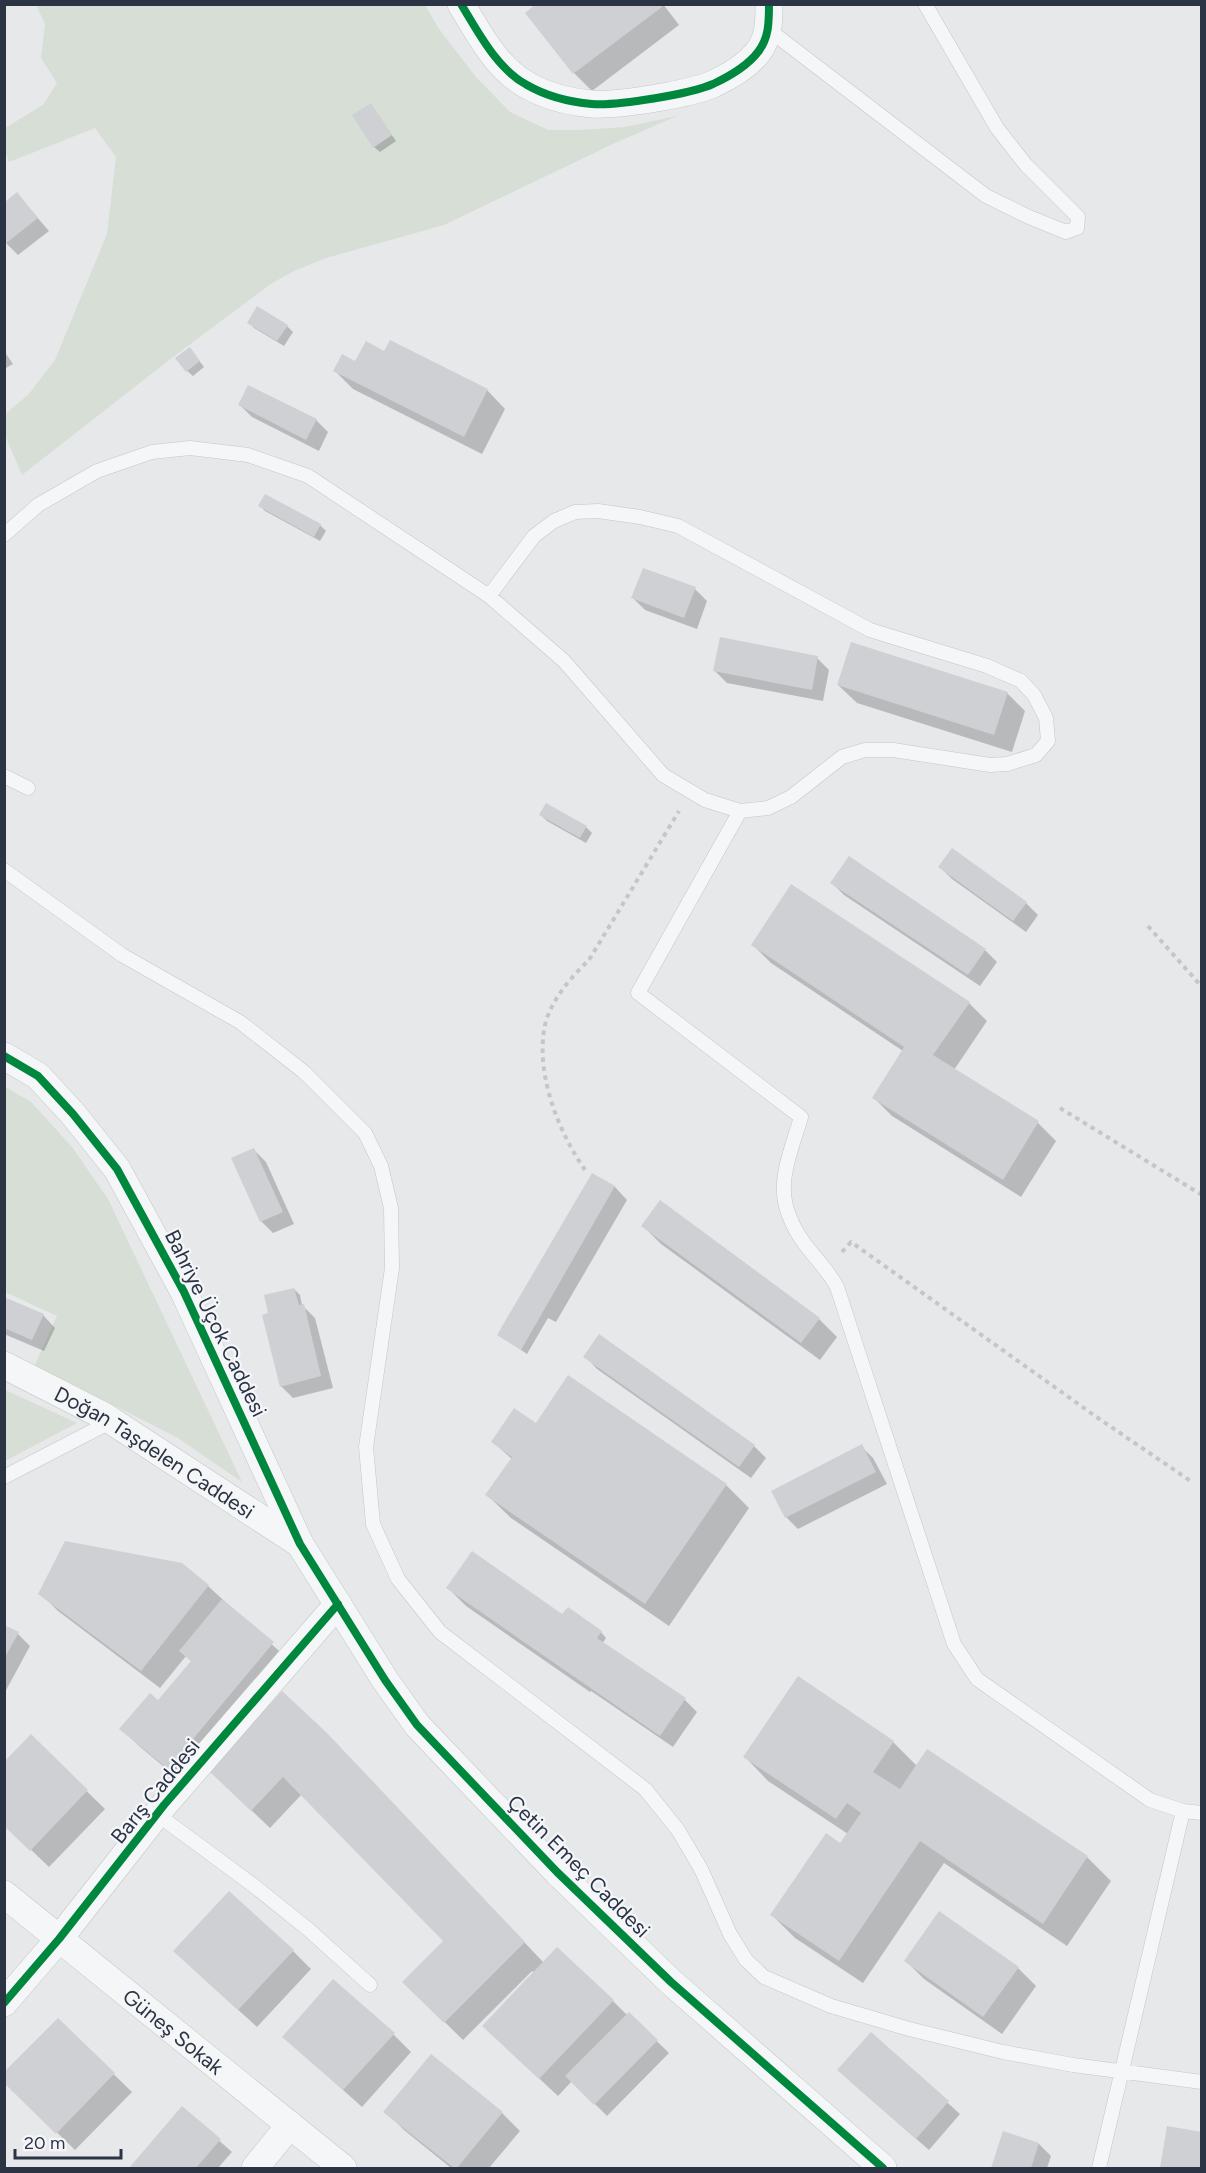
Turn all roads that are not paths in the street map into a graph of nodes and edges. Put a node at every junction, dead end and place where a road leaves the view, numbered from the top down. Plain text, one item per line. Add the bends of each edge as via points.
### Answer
1 (461, 4) edge
2 (925, 4) edge
3 (769, 17) edge
4 (4, 535) edge
5 (489, 596) junction
6 (4, 776) edge
7 (28, 788) dead end
8 (740, 811) junction
9 (4, 870) edge
10 (4, 875) edge
11 (21, 881) junction
12 (4, 1056) edge
13 (4, 1365) edge
14 (112, 1421) junction
15 (4, 1477) edge
16 (300, 1544) junction
17 (338, 1604) junction
18 (1183, 1811) junction
19 (1202, 1813) edge
20 (158, 1815) junction
21 (4, 1894) edge
22 (59, 1939) junction
23 (370, 1985) dead end
24 (4, 2003) edge
25 (1121, 2070) junction
26 (1202, 2082) edge
27 (290, 2125) junction
28 (255, 2169) edge
29 (343, 2169) edge
30 (883, 2169) edge
31 (1099, 2169) edge

1 - 3 street via 500,63 525,84 556,98 594,104 679,93 713,84 758,53
2 - 3 lane via 997,128 1026,165 1078,217 1077,228 1065,232 986,196
4 - 5 lane via 38,505 97,471 152,452 190,448 248,455 308,476
5 - 8 lane via 564,661 663,775 705,800
5 - 8 lane via 534,536 554,521 575,512 640,517 678,526 870,630 987,666 1021,681 1046,718 1048,741 1036,755 1007,764 865,750 842,757 791,797 768,808
6 - 7 lane
8 - 18 lane via 638,993 801,1117 783,1179 784,1204 794,1229 837,1287 954,1644 977,1679 1150,1800
9 - 11 lane
10 - 11 lane
11 - 25 lane via 122,955 240,1022 304,1072 365,1133 381,1166 391,1208 392,1268 366,1447 373,1524 398,1579 440,1632 645,1789 678,1830 746,1960 764,1977 831,2006 909,2029 1003,2052
12 - 16 street, Bahriye Üçok Caddesi via 38,1076 117,1169 184,1292
13 - 14 street, Doğan Taşdelen Caddesi
14 - 15 lane
14 - 16 street, Doğan Taşdelen Caddesi
16 - 17 street, Çetin Emeç Caddesi
17 - 20 street, Barış Caddesi
17 - 30 street, Çetin Emeç Caddesi via 417,1725 557,1872 671,1982
18 - 19 lane
18 - 25 lane
20 - 22 street, Barış Caddesi
20 - 23 lane via 281,1908
21 - 22 street, Güneş Sokak
22 - 24 street, Barış Caddesi
22 - 27 street, Güneş Sokak
25 - 26 lane
25 - 31 lane
27 - 28 street
27 - 29 street, Güneş Sokak

